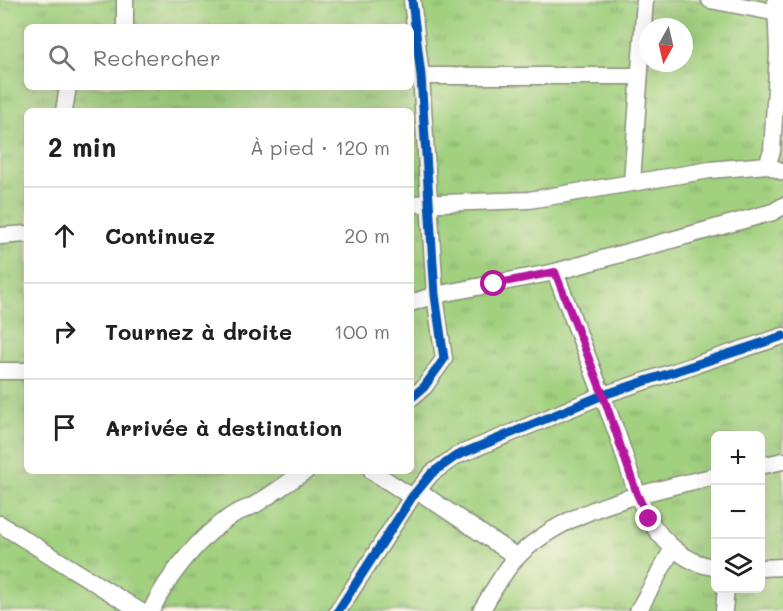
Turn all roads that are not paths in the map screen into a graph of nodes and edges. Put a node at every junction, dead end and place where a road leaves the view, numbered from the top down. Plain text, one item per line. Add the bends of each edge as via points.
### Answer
1 (125, 0) edge
2 (412, 0) edge
3 (645, 0) edge
4 (710, 0) edge
5 (778, 8) edge
6 (124, 24) edge
7 (413, 24) edge
8 (414, 38) edge
9 (416, 76) edge
10 (638, 76) junction
11 (68, 90) edge
12 (64, 108) edge
13 (767, 165) junction
14 (783, 172) edge
15 (632, 182) junction
16 (428, 203) junction
17 (414, 204) edge
18 (783, 206) edge
19 (24, 234) edge
20 (0, 237) edge
21 (555, 272) junction
22 (435, 295) junction
23 (414, 302) edge
24 (783, 336) edge
25 (0, 371) edge
26 (24, 371) edge
27 (414, 395) edge
28 (603, 395) junction
29 (783, 461) edge
30 (765, 465) edge
31 (301, 474) edge
32 (378, 474) edge
33 (711, 477) edge
34 (415, 494) junction
35 (637, 494) junction
36 (0, 524) edge
37 (673, 548) junction
38 (517, 557) junction
39 (711, 567) edge
40 (783, 567) edge
41 (765, 568) edge
42 (726, 593) edge
43 (140, 611) edge
44 (151, 611) edge
45 (338, 611) edge
46 (481, 611) edge
47 (638, 611) edge
48 (724, 611) edge

1 - 6 street
2 - 7 street
3 - 10 street
4 - 5 street
5 - 13 street via 772,151
8 - 9 street
9 - 10 street
9 - 16 street
10 - 15 street
11 - 12 street
13 - 14 street
13 - 15 street
15 - 16 street via 529,200
16 - 17 street
16 - 22 street
18 - 21 street
19 - 20 street
21 - 22 street
21 - 28 street
22 - 23 street
22 - 27 street via 444,359
24 - 28 street
25 - 26 street
28 - 34 street via 456,456 432,473
28 - 35 street
29 - 30 street
31 - 44 street via 215,528 180,567
32 - 34 street
33 - 35 street
34 - 38 street
34 - 45 street
35 - 37 street via 649,519
35 - 38 street via 557,527
36 - 43 street
37 - 39 street
37 - 47 street
38 - 46 street
40 - 41 street
42 - 48 street

